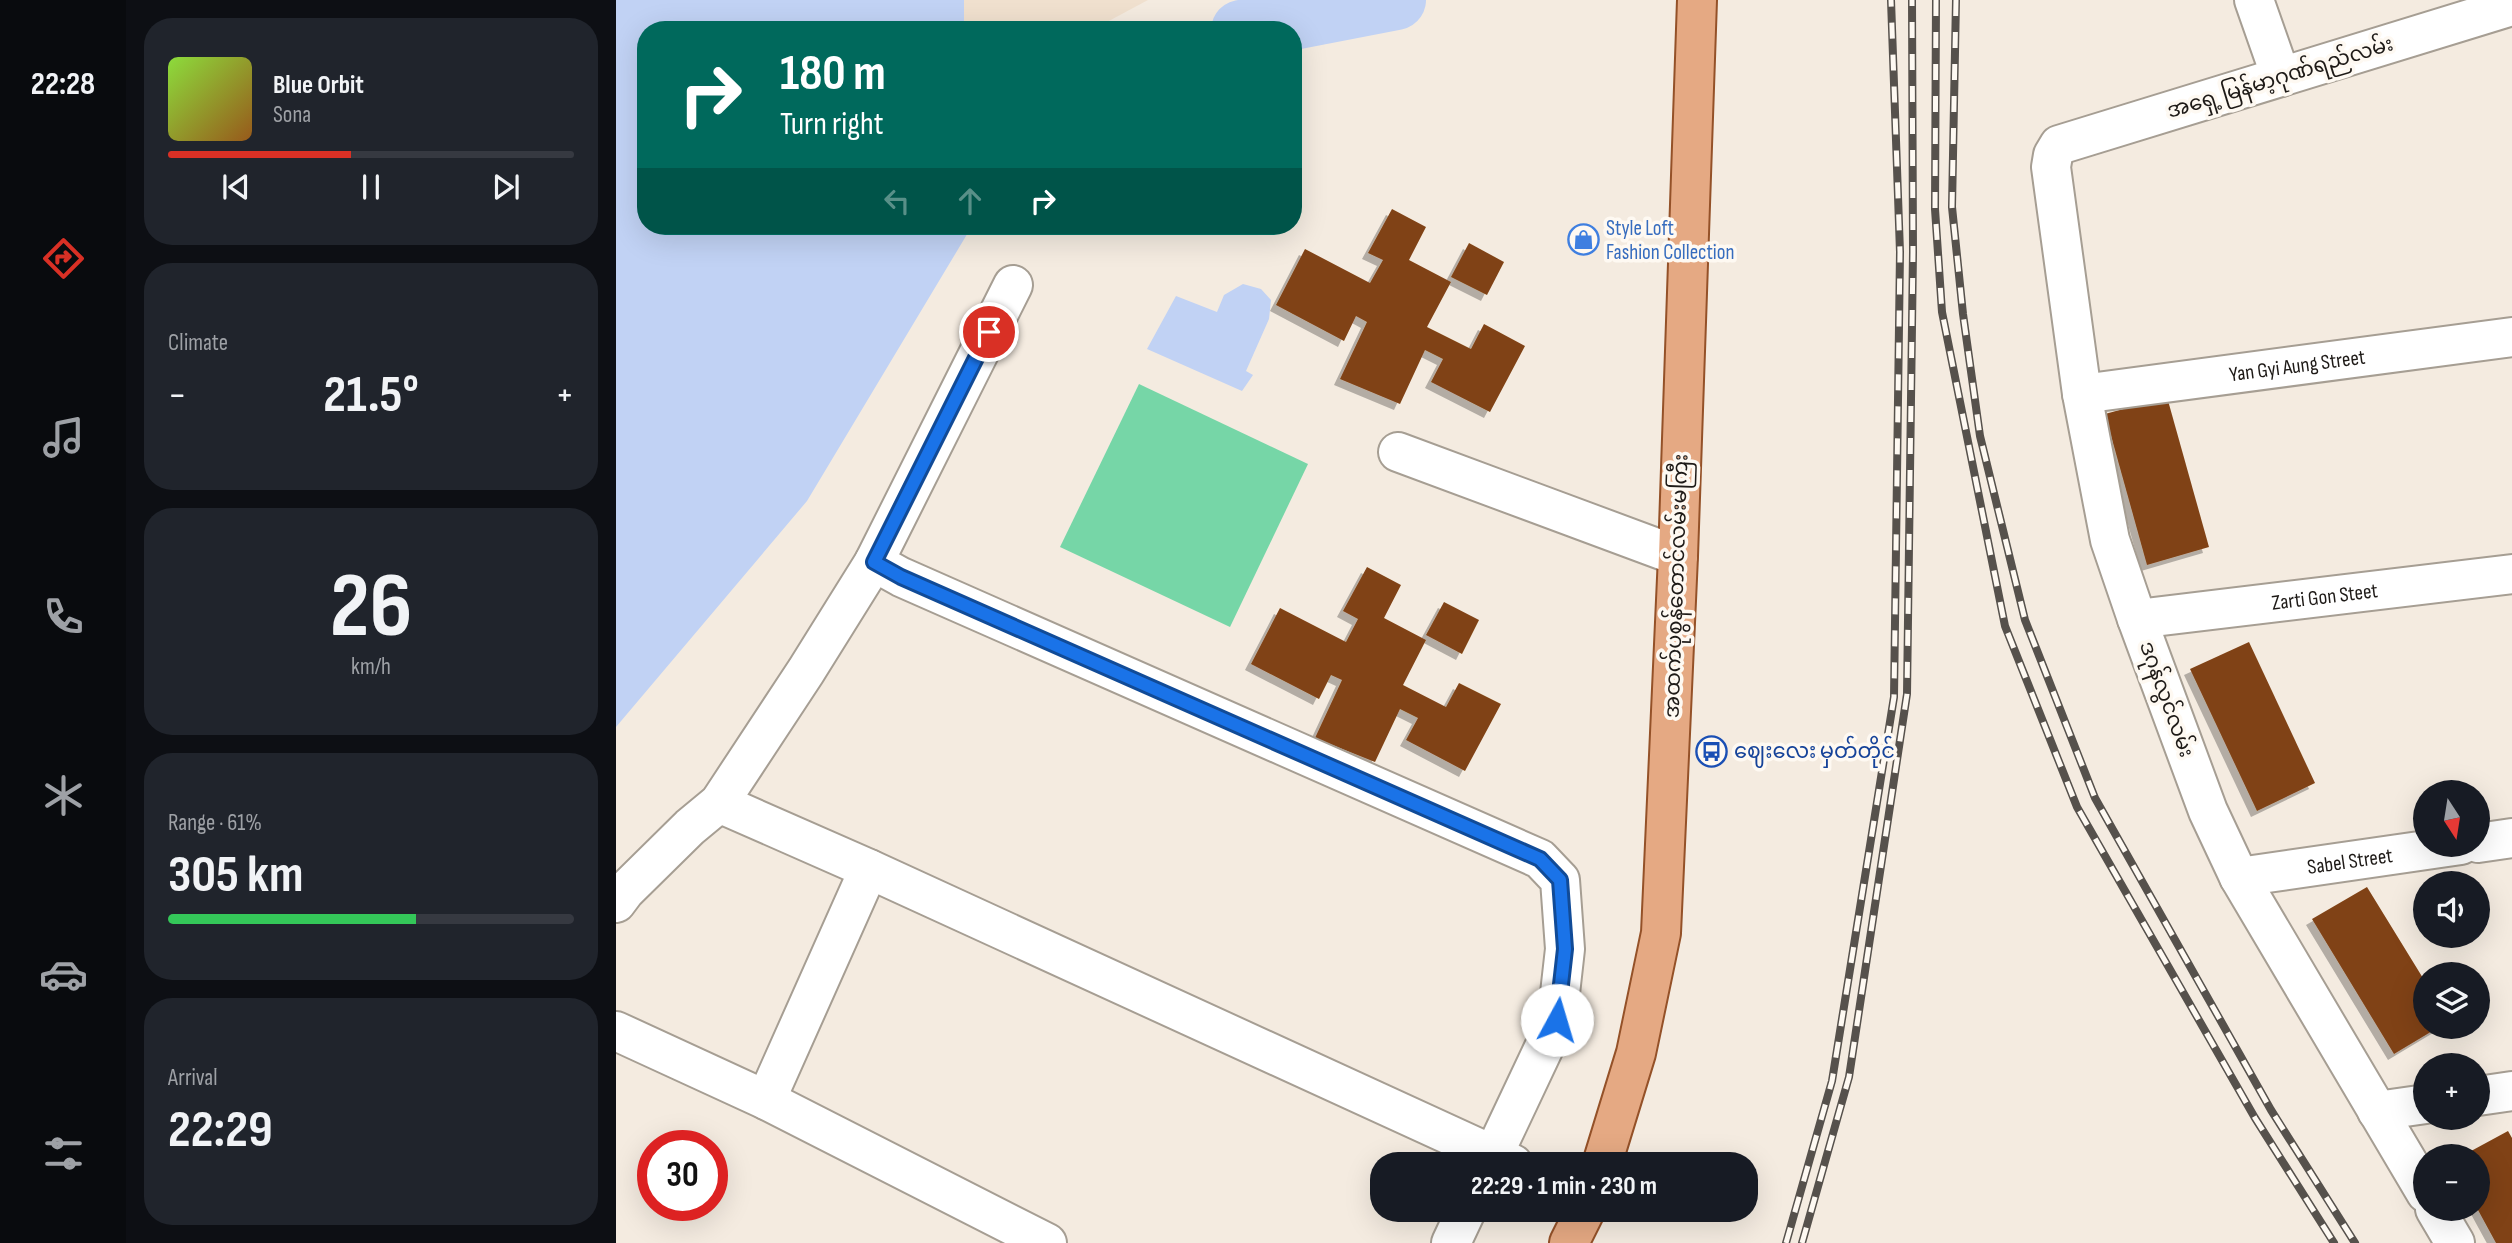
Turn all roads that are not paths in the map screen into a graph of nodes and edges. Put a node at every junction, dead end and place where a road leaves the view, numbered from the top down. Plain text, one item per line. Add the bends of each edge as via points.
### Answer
1 (1697, 0) edge
2 (2254, 0) edge
3 (2512, 6) edge
4 (2281, 77) junction
5 (2053, 155) joint
6 (1013, 285) dead end
7 (2512, 337) edge
8 (2082, 394) junction
9 (1398, 452) dead end
10 (1678, 556) junction
11 (874, 562) junction
12 (2512, 574) edge
13 (2137, 619) junction
14 (719, 803) junction
15 (2512, 838) edge
16 (2490, 841) edge
17 (2413, 852) edge
18 (869, 869) junction
19 (2239, 877) junction
20 (616, 903) edge
21 (616, 1031) edge
22 (2512, 1091) edge
23 (2490, 1094) edge
24 (766, 1100) junction
25 (2413, 1106) edge
26 (2377, 1111) junction
27 (1479, 1152) edge
28 (1502, 1152) edge
29 (1606, 1152) edge
30 (2413, 1171) edge
31 (2442, 1221) edge
32 (1461, 1222) edge
33 (1580, 1222) edge
34 (1047, 1243) edge
35 (1451, 1243) edge
36 (1569, 1243) edge
37 (2455, 1243) edge

1 - 10 main road, အထက်ပုစွန်တောင်လမ်းမကြီး
2 - 4 street
3 - 4 street, အရှေ့ မြန်မာ့ဂုဏ်ရည်လမ်း
4 - 5 street, အရှေ့ မြန်မာ့ဂုဏ်ရည်လမ်း via 2059,145
5 - 8 street, ဒဂုန်လွင်လမ်း
6 - 11 street
7 - 8 street, Yan Gyi Aung Street
8 - 13 street, ဒဂုန်လွင်လမ်း via 2109,540
9 - 10 street
10 - 29 main road, အထက်ပုစွန်တောင်လမ်းမကြီး via 1661,933 1636,1053
11 - 14 street
11 - 28 street via 1540,859 1560,880 1565,949 1557,1020
12 - 13 street, Zarti Gon Steet
13 - 19 street, ဒဂုန်လွင်လမ်း via 2208,811
14 - 18 street
14 - 20 street
15 - 16 street
17 - 19 street, Sabel Street
18 - 24 street
18 - 27 street
19 - 26 street, ဒဂုန်လွင်လမ်း
21 - 24 street
22 - 23 street
24 - 34 street
25 - 26 street
26 - 30 street, ဒဂုန်လွင်လမ်း
31 - 37 street
32 - 35 street
33 - 36 main road

